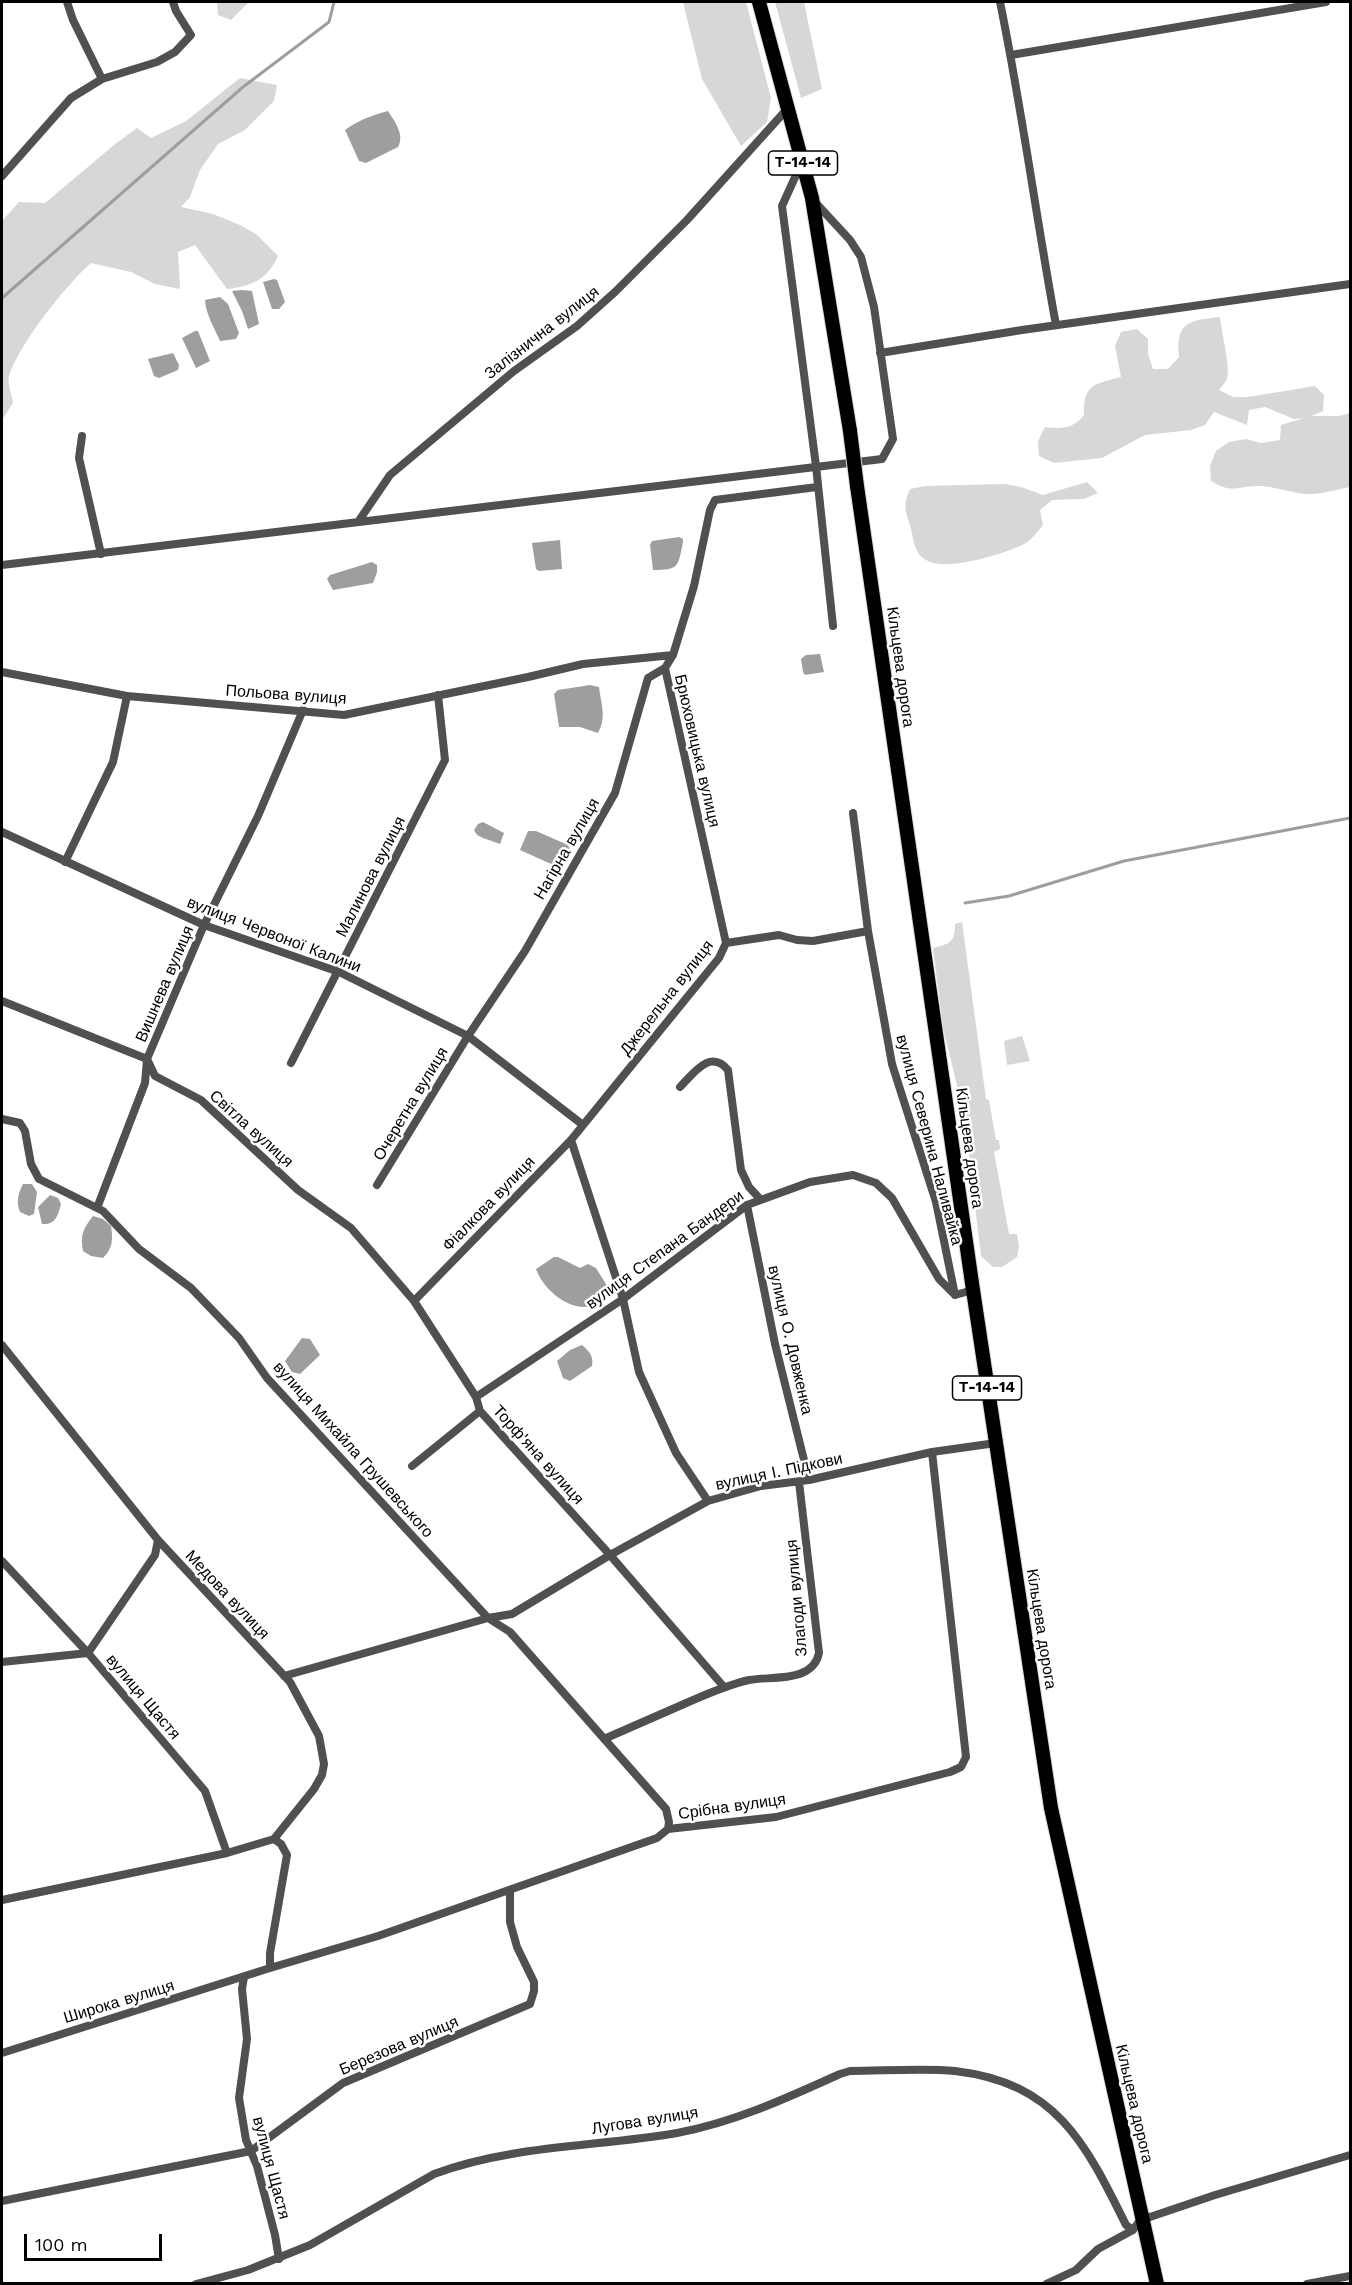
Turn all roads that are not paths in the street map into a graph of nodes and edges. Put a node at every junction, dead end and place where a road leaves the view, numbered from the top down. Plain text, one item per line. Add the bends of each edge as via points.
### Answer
1 (67, 2) edge
2 (173, 2) edge
3 (1000, 2) edge
4 (1326, 2) edge
5 (762, 6) edge
6 (1011, 55) junction
7 (102, 79) junction
8 (789, 107) junction
9 (803, 160) junction
10 (2, 176) edge
11 (812, 198) junction
12 (1350, 284) edge
13 (1056, 325) junction
14 (880, 353) junction
15 (82, 436) dead end
16 (816, 466) junction
17 (817, 487) junction
18 (358, 522) junction
19 (101, 554) junction
20 (2, 565) edge
21 (833, 626) dead end
22 (673, 655) junction
23 (665, 668) junction
24 (2, 672) edge
25 (438, 695) junction
26 (127, 696) junction
27 (303, 710) junction
28 (853, 813) dead end
29 (2, 832) edge
30 (65, 862) junction
31 (204, 925) junction
32 (868, 931) junction
33 (726, 943) junction
34 (339, 972) junction
35 (2, 1000) edge
36 (468, 1036) junction
37 (147, 1059) junction
38 (291, 1064) dead end
39 (680, 1087) dead end
40 (2, 1119) edge
41 (583, 1125) junction
42 (571, 1140) junction
43 (377, 1185) dead end
44 (760, 1198) junction
45 (747, 1205) junction
46 (97, 1208) junction
47 (351, 1228) joint
48 (973, 1290) junction
49 (955, 1295) junction
50 (624, 1299) junction
51 (414, 1301) junction
52 (2, 1345) edge
53 (476, 1397) junction
54 (480, 1411) junction
55 (996, 1443) junction
56 (932, 1452) junction
57 (412, 1466) dead end
58 (809, 1480) junction
59 (799, 1482) junction
60 (708, 1501) junction
61 (158, 1540) junction
62 (610, 1555) junction
63 (2, 1561) edge
64 (488, 1618) junction
65 (88, 1653) junction
66 (2, 1662) edge
67 (284, 1676) junction
68 (724, 1687) junction
69 (604, 1739) junction
70 (668, 1829) junction
71 (274, 1839) junction
72 (227, 1853) junction
73 (510, 1891) junction
74 (2, 1900) edge
75 (270, 1968) junction
76 (244, 1977) junction
77 (2, 2053) edge
78 (251, 2151) junction
79 (1350, 2155) edge
80 (2, 2201) edge
81 (1143, 2216) junction
82 (1133, 2230) junction
83 (279, 2259) junction
84 (1350, 2276) edge
85 (196, 2283) edge
86 (1046, 2283) edge
87 (1157, 2283) edge
88 (1307, 2283) edge

1 - 7 street
2 - 7 street via 191,35 175,52 157,62
3 - 6 street
4 - 6 street
5 - 8 highway, Кільцева дорога / Т-14-14
6 - 13 street
7 - 10 street via 71,98
8 - 9 highway, Кільцева дорога / Т-14-14
8 - 18 street, Залізнична вулиця via 687,220 615,292 577,326 513,371 390,475
9 - 11 highway, Кільцева дорога / Т-14-14
9 - 16 street via 782,206
11 - 14 street via 861,257 874,307
11 - 48 highway, Кільцева дорога / Т-14-14, bridge via 850,431
12 - 13 street
13 - 14 street
14 - 16 street via 893,439 889,451 882,459
15 - 19 street via 79,458
16 - 17 street
16 - 18 street
17 - 21 street
17 - 22 street, Брюховицька вулиця via 715,500
18 - 19 street
19 - 20 street
22 - 23 street, Брюховицька вулиця
22 - 25 street, Польова вулиця via 593,662
23 - 33 street, Брюховицька вулиця
23 - 36 street, Нагірна вулиця via 648,678 615,793 525,951
24 - 26 street, Польова вулиця
25 - 27 street, Польова вулиця via 344,716
25 - 34 street, Малинова вулиця via 445,760
26 - 27 street, Польова вулиця
26 - 30 street via 114,762
27 - 31 street, Вишнева вулиця via 258,816
28 - 32 street, вулиця Северина Наливайка
29 - 30 street, вулиця Червоної Калини
30 - 31 street, вулиця Червоної Калини
31 - 34 street, вулиця Червоної Калини
31 - 37 street, Вишнева вулиця
32 - 33 street, Джерельна вулиця via 813,941 780,935
32 - 49 street, вулиця Северина Наливайка via 892,1064 936,1202
33 - 41 street, Джерельна вулиця via 719,958
34 - 36 street, вулиця Червоної Калини
34 - 38 street, Малинова вулиця
35 - 37 street, Світла вулиця
36 - 41 street, вулиця Червоної Калини
36 - 43 street, Очеретна вулиця
37 - 46 street, Вишнева вулиця via 145,1083
37 - 47 street, Світла вулиця via 154,1076 201,1100 298,1190
39 - 44 street via 705,1062 713,1060 728,1070 741,1170
40 - 46 street, вулиця Михайла Грушевського via 20,1123 25,1131 31,1164 39,1179
41 - 42 street, Фіалкова вулиця
42 - 50 street
42 - 51 street, Фіалкова вулиця
44 - 45 street, вулиця Степана Бандери
44 - 49 street, вулиця Степана Бандери via 810,1182 853,1175 876,1183 892,1198 939,1279
45 - 50 street, вулиця Степана Бандери
45 - 58 street, вулиця О. Довженка via 775,1344
46 - 64 street, вулиця Михайла Грушевського via 139,1249 191,1288 239,1338 267,1378
47 - 51 street, Торф'яна вулиця
48 - 49 street
48 - 55 highway, Кільцева дорога / Т-14-14
50 - 53 street, вулиця Степана Бандери
50 - 60 street via 639,1372 676,1453
51 - 53 street, Торф'яна вулиця
52 - 61 street, Медова вулиця
53 - 54 street, Торф'яна вулиця
54 - 57 street
54 - 62 street, Торф'яна вулиця
55 - 56 street, вулиця І. Підкови
55 - 81 highway, Кільцева дорога / Т-14-14 via 1051,1808
56 - 58 street, вулиця І. Підкови
56 - 70 street, Срібна вулиця via 966,1757 961,1767 776,1817
58 - 59 street, вулиця І. Підкови
59 - 60 street, вулиця І. Підкови via 761,1486
59 - 68 street, Злагоди вулиця via 818,1662 801,1674
60 - 62 street, вулиця І. Підкови
61 - 65 street via 155,1555
61 - 67 street, Медова вулиця
62 - 64 street, вулиця І. Підкови via 512,1614
62 - 68 street, Торф'яна вулиця
63 - 65 street, вулиця Щастя
64 - 67 street, вулиця І. Підкови
64 - 69 street, вулиця Михайла Грушевського via 510,1632
65 - 66 street
65 - 72 street, вулиця Щастя via 205,1791
67 - 71 street, Медова вулиця via 319,1736 324,1764 314,1789
68 - 69 street, Злагоди вулиця
69 - 70 street, вулиця Михайла Грушевського via 666,1809
70 - 73 street, Срібна вулиця via 657,1838
71 - 72 street
71 - 75 street via 287,1855
72 - 74 street
73 - 75 street, Срібна вулиця
73 - 78 street, Березова вулиця via 510,1922 534,1982 530,2004 343,2083
75 - 76 street, Срібна вулиця
76 - 77 street, Широка вулиця
76 - 78 street, вулиця Щастя via 247,2039 239,2098
78 - 80 street, Березова вулиця
78 - 83 street, вулиця Щастя
79 - 81 street
81 - 82 street
81 - 87 highway, Кільцева дорога / Т-14-14
82 - 83 street, Лугова вулиця via 1126,2225 1096,2165 1060,2118 1024,2090 955,2071 850,2071 751,2113 678,2132 497,2156 451,2168
82 - 86 street via 1098,2249 1076,2270
83 - 85 street, Лугова вулиця
84 - 88 street

